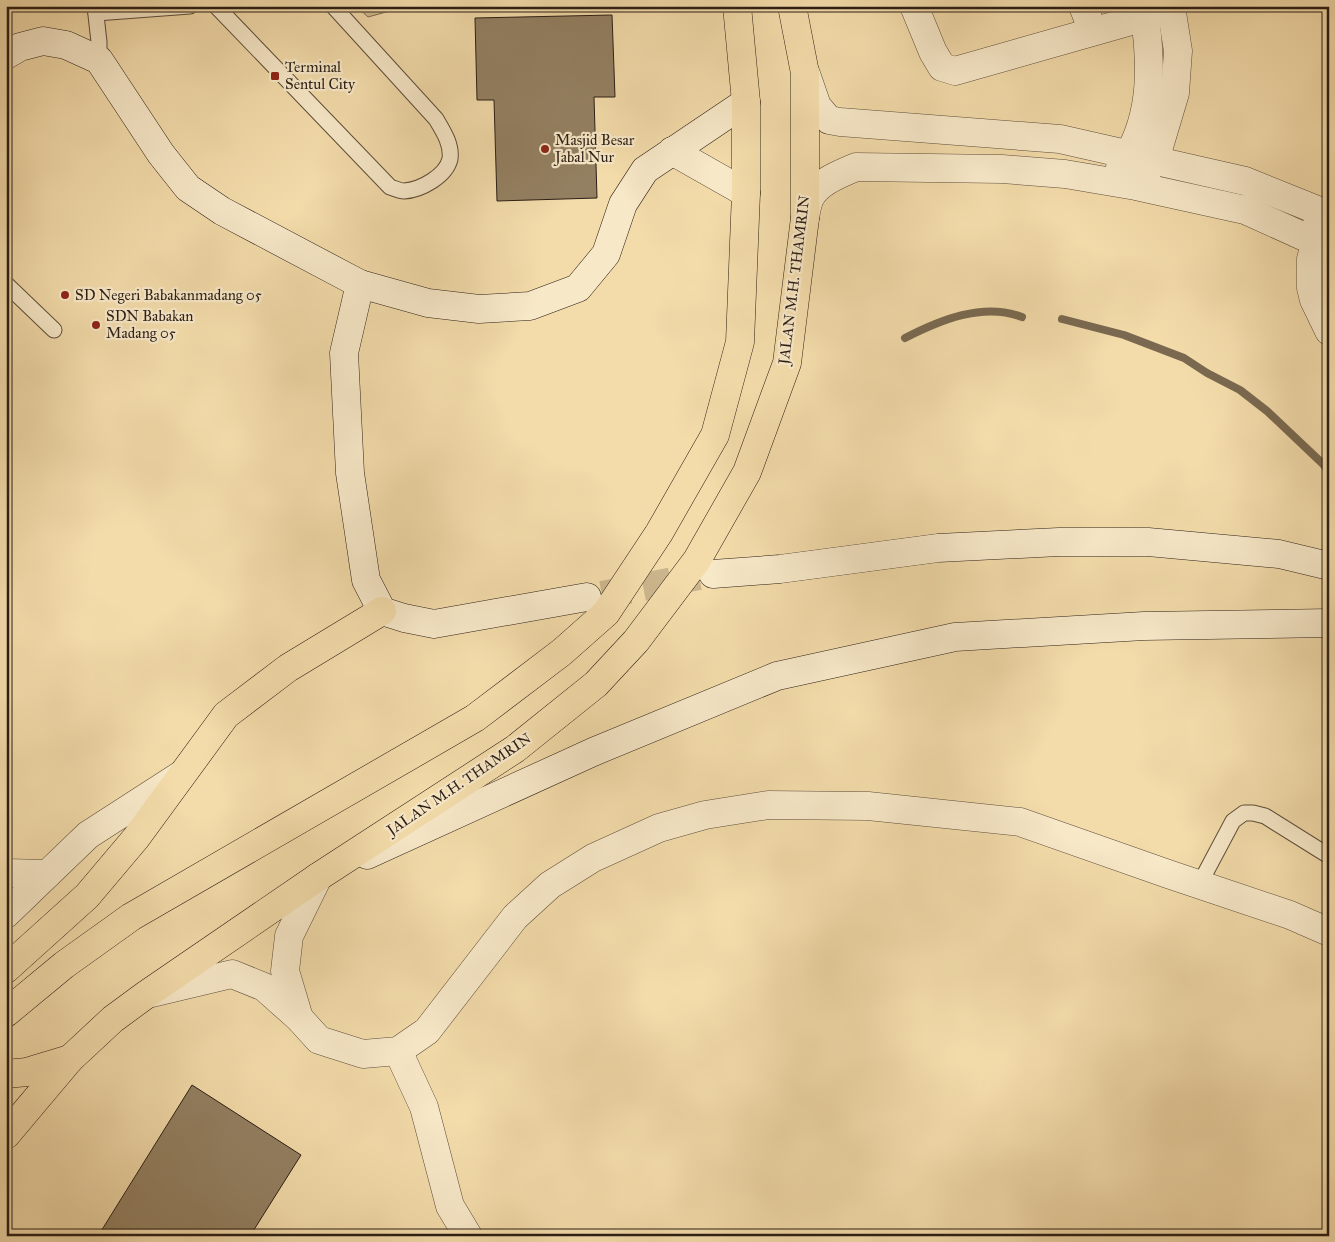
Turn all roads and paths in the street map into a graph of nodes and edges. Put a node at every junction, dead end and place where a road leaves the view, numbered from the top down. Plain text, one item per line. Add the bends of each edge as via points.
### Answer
1 (190, 6) edge
2 (216, 6) edge
3 (333, 6) edge
4 (737, 6) edge
5 (792, 6) edge
6 (914, 6) edge
7 (1083, 6) edge
8 (95, 10) edge
9 (1162, 10) edge
10 (1094, 31) junction
11 (6, 55) edge
12 (99, 60) junction
13 (805, 73) junction
14 (746, 102) junction
15 (672, 151) junction
16 (1142, 157) junction
17 (1123, 184) junction
18 (746, 193) junction
19 (1326, 206) edge
20 (805, 218) junction
21 (1316, 242) junction
22 (6, 284) edge
23 (360, 284) junction
24 (54, 330) dead end
25 (1329, 331) edge
26 (1329, 566) edge
27 (713, 574) tunnel mouth
28 (587, 598) tunnel mouth
29 (382, 611) junction
30 (1329, 623) edge
31 (184, 773) junction
32 (1329, 856) edge
33 (6, 873) edge
34 (47, 874) junction
35 (318, 877) junction
36 (1199, 884) junction
37 (6, 914) edge
38 (1329, 932) edge
39 (6, 969) edge
40 (147, 994) junction
41 (6, 1013) edge
42 (299, 1018) junction
43 (398, 1051) junction
44 (70, 1059) junction
45 (6, 1074) edge
46 (6, 1135) edge
47 (468, 1236) edge

1 - 8 lane
2 - 3 lane via 390,187 402,191 430,182 450,160 450,146 444,133 436,119
4 - 14 main road
5 - 13 main road, JALAN M.H. THAMRIN
6 - 10 street via 932,52 942,67 955,70
7 - 10 street
8 - 12 lane
9 - 10 street
9 - 16 street via 1149,50 1150,84 1143,119
11 - 12 street via 20,47 43,41 66,45
12 - 23 street via 161,154 188,188 222,211
13 - 16 street via 817,106 829,120 1060,139
13 - 20 main road, JALAN M.H. THAMRIN
14 - 15 street
14 - 18 main road
15 - 18 street
15 - 23 street via 645,170 623,204 606,254 578,288 530,306 479,309 428,303
16 - 17 street
16 - 19 street via 1245,181
17 - 20 street via 1065,174 1002,169 856,167 833,176 818,189 810,198
17 - 21 street via 1245,210
18 - 41 main road via 740,342 715,435 659,533 606,613 562,652 475,718 131,917
19 - 21 street via 1316,224
20 - 35 main road, JALAN M.H. THAMRIN via 787,363 747,472 697,560 636,641 596,684 515,749
21 - 25 street via 1311,259 1311,288
22 - 24 lane
23 - 29 street via 344,353 350,473 366,580
26 - 27 street via 1279,554 1148,542 1059,542 938,548 780,569
28 - 29 street via 434,624
29 - 31 main road via 288,668 226,715
30 - 35 street via 1144,626 955,637 777,676 593,752
31 - 34 street via 88,835
31 - 39 main road via 136,838 87,896
32 - 36 lane via 1265,816 1244,813 1233,821
33 - 34 street
34 - 37 street
35 - 40 main road, JALAN M.H. THAMRIN
35 - 42 street via 289,936 285,971
36 - 38 street
36 - 43 street via 1020,822 868,806 768,805 705,815 659,828 593,858 550,885 515,917 428,1031
40 - 42 street via 232,974 264,987
40 - 44 main road, JALAN M.H. THAMRIN via 113,1019
42 - 43 street via 319,1040 363,1054
43 - 47 street via 424,1107 450,1206
44 - 45 main road via 27,1072
44 - 46 main road, JALAN M.H. THAMRIN

